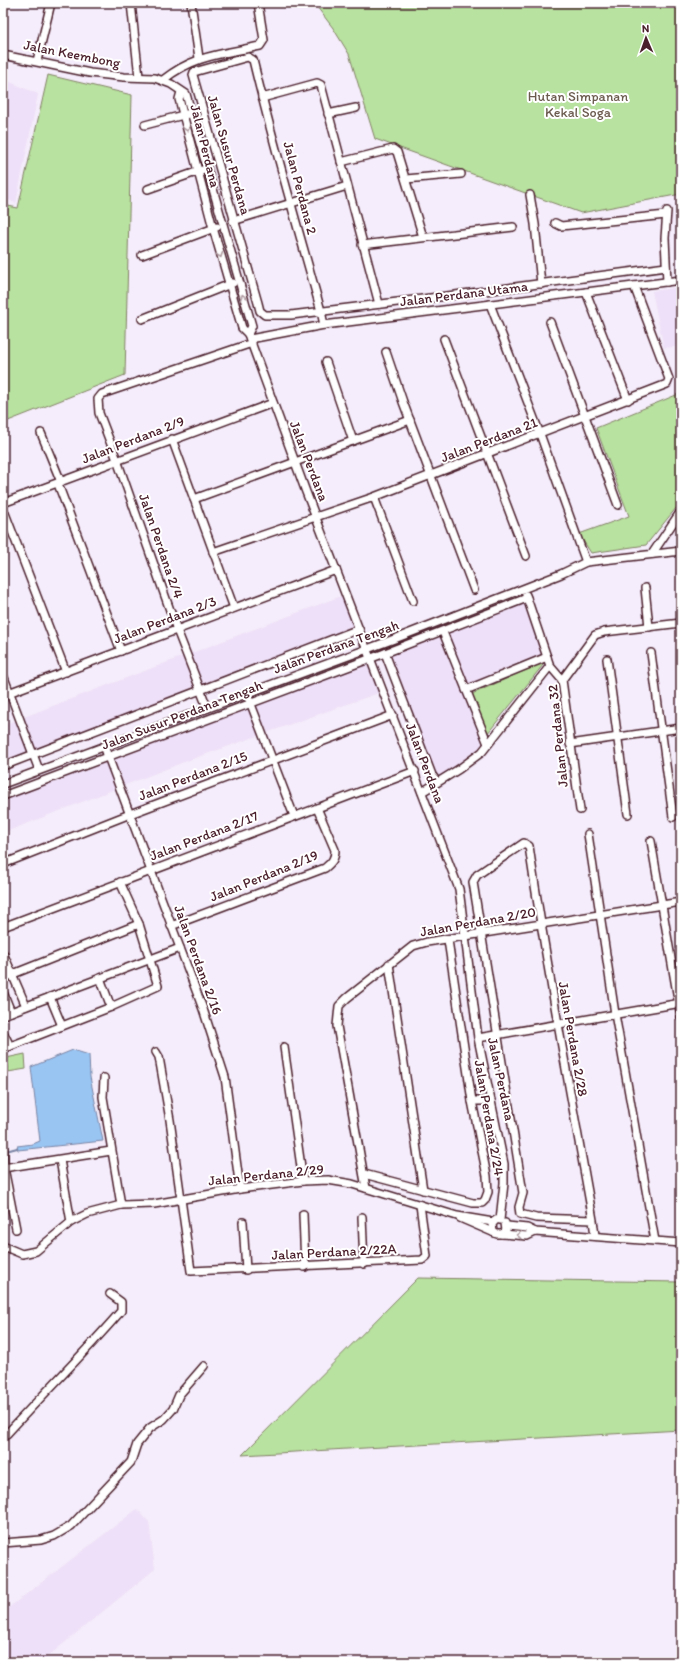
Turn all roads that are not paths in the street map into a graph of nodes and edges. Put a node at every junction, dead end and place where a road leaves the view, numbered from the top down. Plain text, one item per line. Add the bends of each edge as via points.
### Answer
1 (47, 3) edge
2 (51, 3) edge
3 (130, 3) edge
4 (191, 3) edge
5 (258, 3) edge
6 (3, 55) edge
7 (199, 58) junction
8 (251, 58) joint
9 (37, 61) junction
10 (139, 77) junction
11 (163, 80) junction
12 (181, 92) junction
13 (262, 98) junction
14 (356, 108) dead end
15 (192, 112) junction
16 (328, 114) junction
17 (183, 115) junction
18 (145, 125) dead end
19 (341, 162) junction
20 (207, 168) junction
21 (198, 171) junction
22 (461, 174) dead end
23 (406, 179) junction
24 (347, 186) junction
25 (148, 189) dead end
26 (530, 195) dead end
27 (291, 202) junction
28 (233, 221) junction
29 (555, 223) dead end
30 (222, 225) junction
31 (513, 227) dead end
32 (212, 228) junction
33 (423, 237) junction
34 (362, 245) junction
35 (142, 255) dead end
36 (666, 267) junction
37 (681, 280) edge
38 (238, 282) junction
39 (667, 282) junction
40 (542, 284) junction
41 (229, 285) junction
42 (634, 286) junction
43 (586, 292) junction
44 (379, 304) junction
45 (490, 304) junction
46 (320, 312) junction
47 (142, 319) dead end
48 (550, 322) dead end
49 (324, 325) junction
50 (250, 339) junction
51 (444, 339) dead end
52 (386, 352) dead end
53 (326, 362) dead end
54 (628, 400) junction
55 (273, 403) junction
56 (586, 416) junction
57 (410, 420) junction
58 (41, 433) dead end
59 (540, 434) junction
60 (172, 439) junction
61 (353, 441) junction
62 (487, 454) junction
63 (117, 460) junction
64 (295, 462) junction
65 (431, 476) junction
66 (59, 483) junction
67 (374, 497) junction
68 (194, 499) junction
69 (3, 503) edge
70 (618, 505) dead end
71 (681, 511) edge
72 (316, 518) junction
73 (681, 551) edge
74 (213, 552) junction
75 (652, 554) junction
76 (526, 556) dead end
77 (586, 562) junction
78 (336, 570) junction
79 (645, 588) dead end
80 (523, 589) junction
81 (474, 590) dead end
82 (527, 598) junction
83 (413, 601) dead end
84 (234, 608) junction
85 (681, 623) edge
86 (649, 627) junction
87 (359, 629) junction
88 (177, 630) junction
89 (443, 632) junction
90 (366, 649) junction
91 (121, 651) junction
92 (385, 653) junction
93 (651, 653) dead end
94 (547, 657) junction
95 (371, 659) junction
96 (607, 659) dead end
97 (550, 666) junction
98 (66, 672) junction
99 (3, 675) edge
100 (562, 680) junction
101 (201, 689) junction
102 (466, 690) junction
103 (247, 693) junction
104 (6, 694) edge
105 (251, 702) junction
106 (207, 707) junction
107 (394, 715) junction
108 (681, 728) edge
109 (661, 731) junction
110 (617, 738) junction
111 (488, 744) junction
112 (570, 744) junction
113 (104, 746) junction
114 (33, 754) junction
115 (108, 757) junction
116 (273, 760) junction
117 (3, 766) edge
118 (39, 770) junction
119 (415, 771) junction
120 (437, 782) junction
121 (3, 784) edge
122 (422, 792) junction
123 (3, 796) edge
124 (317, 808) junction
125 (580, 810) dead end
126 (130, 814) junction
127 (628, 814) dead end
128 (294, 816) junction
129 (674, 817) dead end
130 (588, 834) dead end
131 (651, 841) dead end
132 (3, 864) edge
133 (150, 870) junction
134 (120, 882) junction
135 (681, 902) edge
136 (662, 906) junction
137 (601, 915) junction
138 (139, 924) junction
139 (540, 924) junction
140 (171, 926) junction
141 (3, 928) edge
142 (481, 934) junction
143 (466, 936) junction
144 (448, 940) junction
145 (180, 948) junction
146 (3, 953) edge
147 (151, 958) junction
148 (389, 964) junction
149 (12, 974) junction
150 (3, 978) edge
151 (100, 978) junction
152 (3, 992) edge
153 (50, 997) junction
154 (680, 1004) edge
155 (26, 1006) junction
156 (111, 1007) junction
157 (615, 1011) junction
158 (11, 1012) junction
159 (3, 1015) edge
160 (681, 1017) edge
161 (557, 1024) junction
162 (62, 1026) junction
163 (3, 1032) edge
164 (496, 1034) junction
165 (478, 1038) junction
166 (7, 1047) edge
167 (284, 1047) dead end
168 (156, 1052) dead end
169 (104, 1078) dead end
170 (472, 1101) junction
171 (491, 1102) junction
172 (3, 1141) edge
173 (111, 1151) junction
174 (4, 1155) edge
175 (60, 1160) junction
176 (4, 1168) edge
177 (364, 1174) junction
178 (303, 1181) junction
179 (366, 1188) junction
180 (240, 1189) junction
181 (423, 1190) junction
182 (182, 1199) junction
183 (121, 1205) junction
184 (420, 1205) junction
185 (303, 1214) dead end
186 (457, 1216) junction
187 (362, 1217) dead end
188 (593, 1220) junction
189 (497, 1221) junction
190 (70, 1222) junction
191 (242, 1222) dead end
192 (507, 1226) junction
193 (16, 1229) dead end
194 (493, 1232) junction
195 (535, 1232) junction
196 (502, 1234) junction
197 (595, 1236) junction
198 (655, 1240) junction
199 (681, 1243) edge
200 (3, 1246) edge
201 (364, 1264) junction
202 (305, 1267) junction
203 (246, 1270) junction
204 (110, 1294) dead end
205 (204, 1366) dead end
206 (3, 1438) edge
207 (3, 1543) edge

1 - 2 street
2 - 9 street
3 - 10 street
4 - 7 street
5 - 7 street via 264,40 260,46
6 - 9 street, Jalan Keembong
7 - 11 street via 175,70
8 - 13 street, Jalan Perdana 2
8 - 28 street, Jalan Susur Perdana via 193,73
9 - 10 street, Jalan Keembong via 90,74
10 - 11 street, Jalan Keembong
11 - 12 street, Jalan Keembong
12 - 15 street, Jalan Perdana via 186,94
12 - 17 street, Jalan Perdana via 179,99
13 - 16 street via 319,83
13 - 27 street, Jalan Perdana 2
14 - 16 street
15 - 17 street
15 - 20 street, Jalan Perdana
16 - 19 street
17 - 18 street
17 -> 21 street, Jalan Perdana
19 - 23 street via 393,149 397,152
19 - 24 street
20 - 21 street
20 - 30 street, Jalan Perdana
21 - 25 street
21 - 32 street, Jalan Perdana
22 - 23 street
23 - 33 street
24 - 27 street
24 - 34 street
26 - 40 street
27 - 28 street
27 - 46 street, Jalan Perdana 2
28 - 46 street, Jalan Susur Perdana via 260,311 271,316
29 - 36 street via 561,226 666,213
30 - 32 street
30 - 38 street, Jalan Perdana
31 - 33 street
32 - 35 street
32 -> 41 street, Jalan Perdana
33 - 34 street
34 - 44 street
36 - 39 street
36 - 40 street
37 - 39 street, Jalan Perdana Utama
38 - 41 street
50 -> 38 street, Jalan Perdana via 252,326
39 - 42 street, Jalan Perdana Utama
40 - 44 street
41 - 47 street
41 - 50 street, Jalan Perdana via 242,328
42 - 43 street, Jalan Perdana Utama
42 - 54 street, Jalan Perdana 21 via 669,382
43 - 45 street, Jalan Perdana Utama
43 - 54 street
44 - 46 street
45 - 49 street, Jalan Perdana Utama
45 - 59 street
46 - 49 street, Jalan Perdana 2
48 - 56 street
49 - 50 street, Jalan Perdana Utama
50 - 55 street, Jalan Perdana
50 - 63 street, Jalan Perdana 2/4 via 102,394 97,405
51 - 62 street
52 - 57 street
53 - 61 street
54 - 56 street, Jalan Perdana 21
55 - 60 street, Jalan Perdana 2/9
55 - 64 street, Jalan Perdana
56 - 59 street, Jalan Perdana 21
56 - 70 street
57 - 61 street
57 - 65 street
58 - 66 street
59 - 62 street, Jalan Perdana 21
59 - 77 street
60 - 63 street, Jalan Perdana 2/9
60 - 68 street
61 - 64 street
62 - 65 street, Jalan Perdana 21
62 - 76 street
63 - 66 street, Jalan Perdana 2/9
63 - 88 street, Jalan Perdana 2/4
64 - 68 street
64 - 72 street, Jalan Perdana
65 - 67 street, Jalan Perdana 21
65 - 81 street
66 - 69 street, Jalan Perdana 2/9
66 - 91 street
67 - 72 street, Jalan Perdana 21
67 - 83 street
68 - 74 street
69 - 98 street
71 - 75 street
72 - 74 street, Jalan Perdana 21
72 - 78 street, Jalan Perdana
73 - 75 street, Jalan Perdana Tengah
74 - 84 street
75 - 77 street, Jalan Perdana Tengah
77 - 80 street, Jalan Perdana Tengah
78 - 84 street, Jalan Perdana 2/3
78 - 87 street, Jalan Perdana
79 - 86 street
80 - 82 street
80 - 90 street, Jalan Perdana Tengah
82 - 89 street, Jalan Susur Perdana Tengah
82 - 94 street
84 - 88 street, Jalan Perdana 2/3
85 - 86 street, Jalan Perdana 32
86 - 100 street, Jalan Perdana 32 via 595,635
87 - 90 street, Jalan Perdana
87 - 101 street, Jalan Susur Perdana Tengah
88 - 91 street, Jalan Perdana 2/3
88 - 101 street, Jalan Perdana 2/4
89 - 92 street, Jalan Susur Perdana Tengah
89 - 102 street
90 - 95 street, Jalan Perdana
90 - 103 street, Jalan Perdana Tengah
91 - 98 street, Jalan Perdana 2/3
92 - 95 street, Jalan Susur Perdana Tengah
92 - 120 street via 432,775
93 - 109 street
94 - 97 street
94 - 102 street
95 - 105 street, Jalan Susur Perdana Tengah
95 - 107 street, Jalan Perdana
96 - 110 street
97 - 100 street
97 - 111 street
98 - 104 street, Jalan Perdana 2/3
99 - 104 street
100 - 112 street, Jalan Perdana 32
101 - 106 street, Jalan Perdana 2/4
101 - 114 street, Jalan Susur Perdana Tengah
102 - 111 street
103 - 105 street
103 - 106 street, Jalan Perdana Tengah
104 - 114 street
105 - 115 street, Jalan Susur Perdana Tengah
105 - 116 street
106 - 113 street, Jalan Perdana Tengah
107 - 116 street, Jalan Perdana 2/15
107 - 119 street, Jalan Perdana
108 - 109 street
109 - 110 street
109 - 129 street
110 - 112 street
110 - 127 street
111 - 120 street via 472,760
112 - 125 street, Jalan Perdana 32
113 - 115 street, Jalan Perdana 2/16
113 - 118 street, Jalan Perdana Tengah
114 - 117 street, Jalan Susur Perdana Tengah
114 - 118 street
115 - 123 street, Jalan Susur Perdana Tengah
115 - 126 street, Jalan Perdana 2/16
116 - 126 street, Jalan Perdana 2/15
116 - 128 street
118 - 121 street, Jalan Perdana Tengah
119 - 122 street, Jalan Perdana
119 - 124 street, Jalan Perdana 2/17
120 - 122 street
122 - 143 street, Jalan Perdana via 459,889
124 - 128 street, Jalan Perdana 2/17
124 - 140 street, Jalan Perdana 2/19 via 335,850 335,857 325,868
126 - 132 street, Jalan Perdana 2/15
126 - 133 street, Jalan Perdana 2/16
128 - 133 street, Jalan Perdana 2/17
130 - 137 street
131 - 136 street
133 - 134 street, Jalan Perdana 2/17
133 - 140 street, Jalan Perdana 2/16
134 - 138 street
134 - 141 street, Jalan Perdana 2/17
135 - 136 street, Jalan Perdana 2/20
136 - 137 street, Jalan Perdana 2/20
136 - 154 street
137 - 139 street, Jalan Perdana 2/20
137 - 157 street
138 - 147 street
138 - 149 street
139 - 142 street, Jalan Perdana 2/20
139 - 142 street, Jalan Perdana 2/28 via 529,846 521,843 474,879
139 - 161 street, Jalan Perdana 2/28
140 - 145 street, Jalan Perdana 2/16
142 - 143 street, Jalan Perdana 2/20
142 - 164 street
143 - 144 street, Jalan Perdana 2/20
143 - 165 street, Jalan Perdana
144 - 148 street, Jalan Perdana 2/20 via 413,946
144 - 170 street, Jalan Perdana 2/24
145 - 147 street
145 - 180 street, Jalan Perdana 2/16 via 225,1077
146 - 149 street
147 - 151 street
147 - 156 street via 158,986
148 - 177 street, Jalan Perdana 2/20 via 339,1006 337,1026
148 - 181 street
149 - 150 street
149 - 155 street
151 - 153 street
151 - 156 street
152 - 158 street
153 - 155 street
153 - 162 street
154 - 157 street
154 - 160 street
155 - 158 street
156 - 162 street
157 - 161 street
157 - 198 street
158 - 159 street
161 - 164 street
161 - 188 street, Jalan Perdana 2/28
162 - 166 street
163 - 166 street
164 - 165 street
164 - 188 street via 523,1193 520,1214 536,1218
165 - 171 street, Jalan Perdana
167 - 178 street
168 - 182 street via 159,1057
169 - 173 street via 103,1097
170 - 171 street
170 - 181 street, Jalan Perdana 2/24 via 487,1176 488,1192 485,1200 482,1203 473,1203
171 - 189 street, Jalan Perdana via 504,1164 504,1183
172 - 174 street
173 - 175 street
173 - 183 street
174 - 176 street
175 - 176 street
175 - 190 street
176 - 193 street
177 - 179 street, Jalan Perdana 2/20
177 - 181 street, Jalan Perdana 2/24
178 - 179 street, Jalan Perdana 2/29 via 328,1180
178 - 180 street, Jalan Perdana 2/29
179 - 184 street, Jalan Perdana 2/29
180 - 182 street, Jalan Perdana 2/29
182 - 183 street, Jalan Perdana 2/29 via 139,1206
182 - 203 street, Jalan Perdana 2/22A via 190,1271
183 - 190 street, Jalan Perdana 2/29 via 87,1214
184 - 186 street, Jalan Perdana 2/29
184 - 201 street, Jalan Perdana 2/22A via 426,1258 418,1261
185 - 202 street
186 - 189 street
186 - 194 street
187 - 201 street
188 - 197 street, Jalan Perdana 2/28
189 - 192 street via 504,1222
189 - 194 street via 491,1227
190 - 200 street, Jalan Perdana 2/29 via 36,1252 22,1254
191 - 203 street
192 - 195 street via 527,1228
192 - 196 street
194 - 196 street
195 -> 196 street via 527,1236
195 - 197 street
197 - 198 street
198 - 199 street
201 - 202 street, Jalan Perdana 2/22A
202 - 203 street, Jalan Perdana 2/22A
204 - 206 street via 121,1302 121,1311
205 - 207 street via 179,1395 173,1409 150,1428 137,1444 131,1462 71,1526 41,1540

